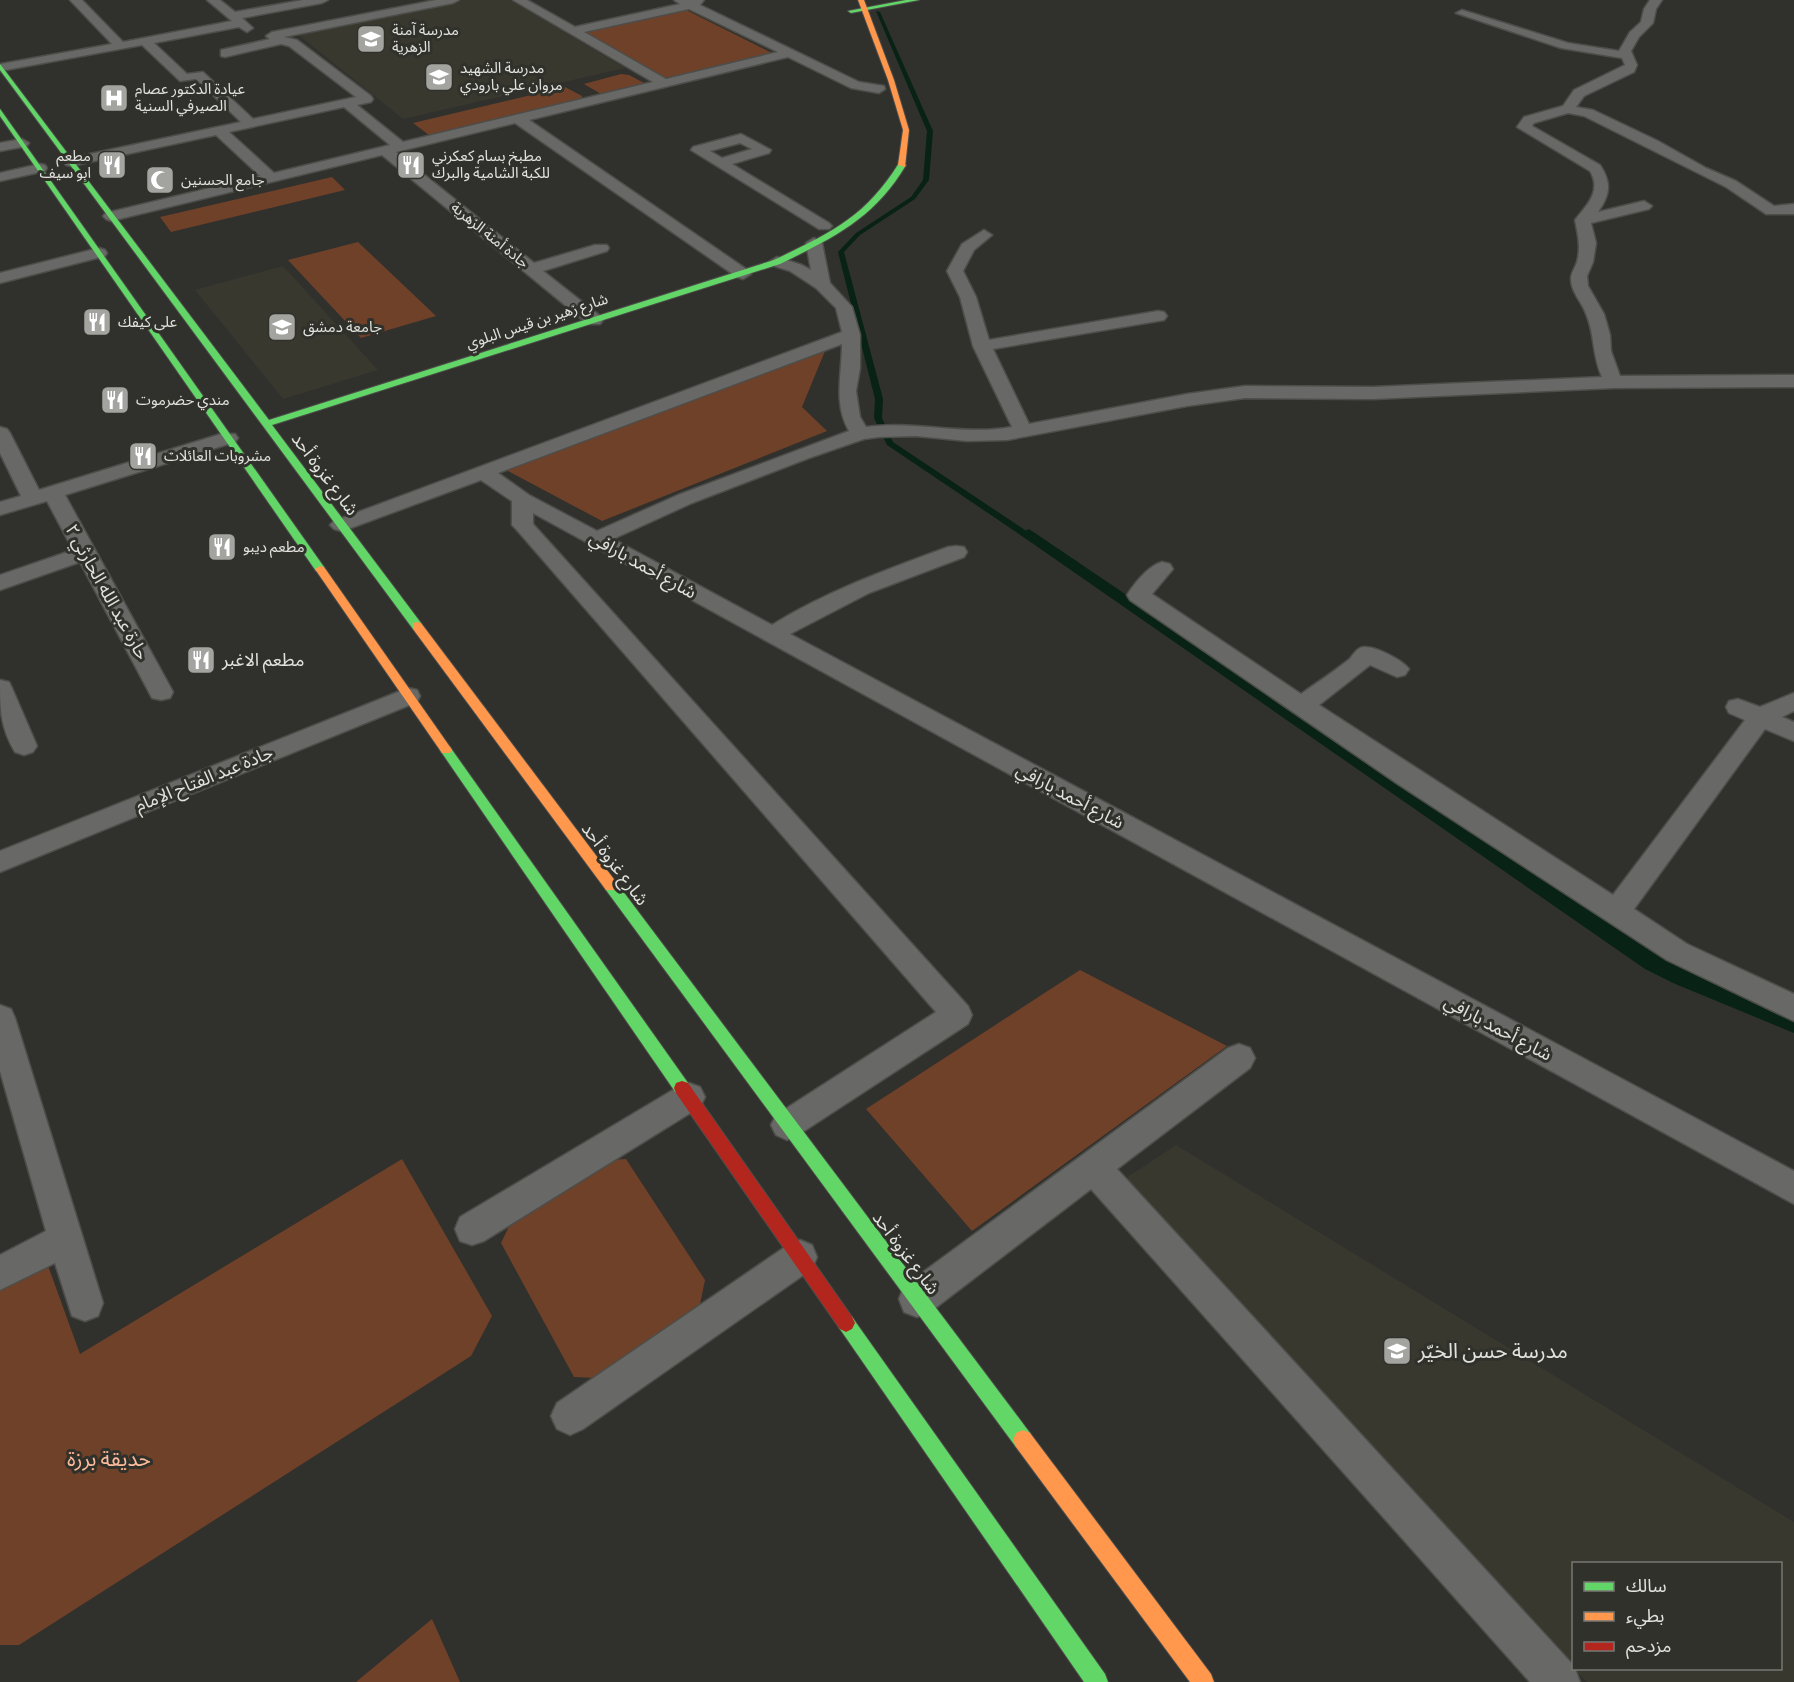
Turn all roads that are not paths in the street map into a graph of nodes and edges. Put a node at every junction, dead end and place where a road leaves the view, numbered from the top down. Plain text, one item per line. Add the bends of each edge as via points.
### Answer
1 (76, 0) edge
2 (213, 0) edge
3 (322, 0) edge
4 (453, 0) edge
5 (519, 0) edge
6 (916, 0) edge
7 (1656, 0) edge
8 (690, 2) edge
9 (856, 5) edge
10 (1462, 13) dead end
11 (237, 20) junction
12 (573, 31) junction
13 (145, 41) junction
14 (263, 41) junction
15 (120, 45) junction
16 (225, 53) dead end
17 (789, 53) junction
18 (1626, 55) junction
19 (1, 67) edge
20 (875, 78) junction
21 (663, 82) junction
22 (346, 103) junction
23 (1568, 109) junction
24 (0, 111) edge
25 (516, 117) junction
26 (888, 121) dead end
27 (250, 123) junction
28 (219, 130) junction
29 (22, 142) junction
30 (0, 147) edge
31 (393, 148) junction
32 (71, 162) junction
33 (720, 163) dead end
34 (40, 168) junction
35 (0, 177) edge
36 (271, 178) junction
37 (863, 194) dead end
38 (1644, 206) dead end
39 (1794, 209) edge
40 (111, 216) junction
41 (1583, 220) junction
42 (824, 226) junction
43 (984, 235) dead end
44 (814, 243) junction
45 (601, 248) dead end
46 (99, 253) junction
47 (777, 262) junction
48 (532, 269) junction
49 (743, 274) junction
50 (0, 278) edge
51 (822, 284) junction
52 (1158, 316) dead end
53 (594, 320) junction
54 (851, 335) junction
55 (982, 346) junction
56 (1794, 381) edge
57 (1614, 382) junction
58 (266, 424) junction
59 (1023, 431) junction
60 (870, 432) junction
61 (0, 433) edge
62 (228, 438) junction
63 (483, 472) junction
64 (43, 496) junction
65 (522, 500) junction
66 (0, 509) edge
67 (341, 525) junction
68 (596, 539) junction
69 (956, 552) dead end
70 (86, 554) junction
71 (1162, 569) dead end
72 (0, 583) edge
73 (772, 635) junction
74 (1397, 669) dead end
75 (0, 688) edge
76 (161, 692) dead end
77 (408, 696) junction
78 (1794, 701) edge
79 (1301, 706) junction
80 (1749, 712) junction
81 (1794, 732) edge
82 (24, 746) dead end
83 (0, 862) edge
84 (1616, 912) junction
85 (1794, 1008) edge
86 (0, 1018) edge
87 (1239, 1058) dead end
88 (689, 1097) junction
89 (787, 1125) junction
90 (1093, 1167) junction
91 (1794, 1188) edge
92 (472, 1229) dead end
93 (66, 1239) junction
94 (800, 1257) junction
95 (0, 1273) edge
96 (917, 1299) junction
97 (85, 1303) dead end
98 (570, 1416) dead end
99 (1097, 1682) edge
100 (1203, 1682) edge
101 (1559, 1682) edge

1 - 15 street
2 - 11 street
3 - 11 street
4 - 14 street
5 - 12 street
6 - 9 main road
7 - 18 street via 1647,23 1634,35
8 - 12 street
8 - 17 street
9 - 20 main road
9 - 44 main road, شارع زهير بن قيس البلوي via 906,130 904,156 896,177 875,205
10 - 18 street via 1571,46
11 - 13 street
11 - 14 street
12 - 21 street
13 - 15 street
13 - 27 street via 184,78 199,75
14 - 16 street
14 - 22 street via 293,43 366,99
15 - 19 street
17 - 20 street via 856,85
17 - 21 street
18 - 23 street via 1630,69 1580,93
19 - 32 main road, شارع غزوة أحد
20 - 26 main road
21 - 25 street
22 - 27 street
22 - 31 street, جادة أمنة الزهرية
23 - 39 street via 1593,116 1653,144 1731,184 1771,211
23 - 41 street via 1529,120 1524,127 1595,168 1602,177 1603,191
24 - 29 main road
25 - 31 street
25 - 49 street
27 - 28 street
28 - 32 street
28 - 36 street
29 - 30 street
29 - 34 main road
31 - 36 street
31 - 48 street, جادة أمنة الزهرية
32 - 40 main road, شارع غزوة أحد
33 - 42 street
34 - 35 street
34 - 46 main road
36 - 40 street
37 - 42 main road
38 - 41 street
40 - 58 main road, شارع غزوة أحد
41 - 57 street via 1588,243 1580,285 1595,314 1606,366
42 - 44 main road
43 - 55 street via 968,247 955,271 968,297
44 - 47 main road, شارع زهير بن قيس البلوي
44 - 51 street
45 - 48 street
46 - 50 street
46 - 62 main road
47 - 49 main road, شارع زهير بن قيس البلوي
47 - 51 street via 796,267
48 - 53 street, جادة أمنة الزهرية
49 - 53 main road, شارع زهير بن قيس البلوي
51 - 54 street via 844,307
52 - 55 street
53 - 58 main road, شارع زهير بن قيس البلوي
54 - 60 street via 847,391 850,417
54 - 63 street
55 - 59 street
56 - 57 street
57 - 59 street via 1374,393 1245,392
58 - 67 main road, شارع غزوة أحد
59 - 60 street via 967,435 916,430
60 - 68 street via 685,499
61 - 64 street, حارة عبد الله الحارثي ٢
62 - 64 street
62 - 77 main road
63 - 65 street, شارع أحمد بارافي
63 - 67 street
64 - 66 street
64 - 70 street, حارة عبد الله الحارثي ٢
65 - 68 street, شارع أحمد بارافي
65 - 89 street via 523,525 957,1015
67 - 89 main road, شارع غزوة أحد
68 - 73 street, شارع أحمد بارافي
69 - 73 street via 841,598 799,617
70 - 72 street
70 - 76 street, حارة عبد الله الحارثي ٢
71 - 79 street via 1138,595
73 - 91 street, شارع أحمد بارافي
74 - 79 street via 1366,654 1358,665
75 - 82 street
77 - 83 street, جادة عبد الفتاح الإمام
77 - 88 main road
78 - 80 street
79 - 84 street
80 - 81 street
80 - 84 street
84 - 85 street via 1677,952
86 - 93 street
87 - 90 street
88 - 92 street
88 - 94 main road
89 - 96 main road, شارع غزوة أحد
90 - 96 street
90 - 101 street
93 - 95 street
93 - 97 street
94 - 98 street
94 - 99 main road
96 - 100 main road, شارع غزوة أحد

